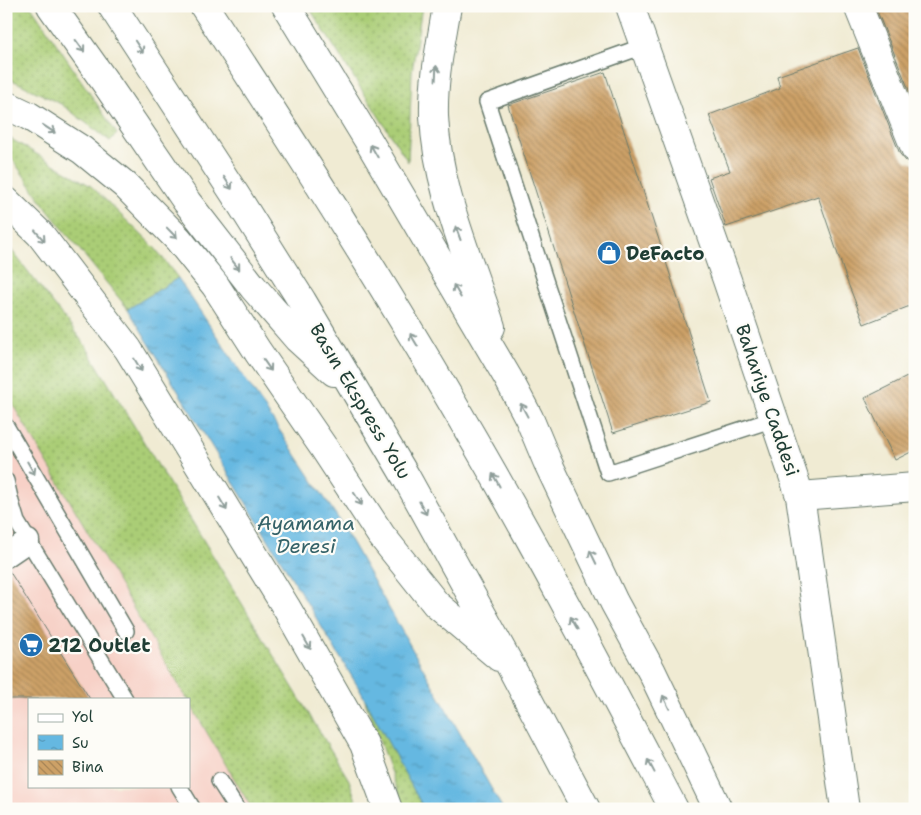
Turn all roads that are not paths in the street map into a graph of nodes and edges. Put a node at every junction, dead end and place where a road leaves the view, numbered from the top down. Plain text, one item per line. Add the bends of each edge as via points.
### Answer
1 (51, 6) edge
2 (112, 6) edge
3 (204, 6) edge
4 (286, 6) edge
5 (447, 6) edge
6 (630, 6) edge
7 (858, 6) edge
8 (644, 46) junction
9 (6, 105) edge
10 (915, 148) edge
11 (6, 201) edge
12 (508, 378) junction
13 (354, 390) junction
14 (774, 419) junction
15 (6, 426) edge
16 (6, 481) edge
17 (915, 487) edge
18 (800, 496) junction
19 (28, 541) junction
20 (6, 556) edge
21 (126, 630) dead end
22 (511, 667) junction
23 (124, 698) edge
24 (219, 781) dead end
25 (180, 788) edge
26 (193, 809) edge
27 (237, 809) edge
28 (388, 809) edge
29 (586, 809) edge
30 (674, 809) edge
31 (718, 809) edge
32 (845, 809) edge

1 -> 13 main road via 187,202 253,287 298,339
2 -> 13 main road, Basın Ekspress Yolu via 236,196
30 -> 3 main road via 464,422 301,154
12 -> 4 main road
12 -> 5 main road via 455,224 440,160 434,117 436,67
6 - 8 main road, Bahariye Caddesi
7 - 10 main road
8 - 14 main road, Bahariye Caddesi
8 - 14 lane via 487,102 608,472
9 -> 22 main road via 82,150 125,185 178,239 215,285 387,542 436,604
11 -> 28 main road via 40,234 128,349 286,607 359,735
31 -> 12 main road via 652,672 614,602
13 -> 22 main road, Basın Ekspress Yolu via 406,476
14 - 18 main road, Bahariye Caddesi
15 -> 21 lane
16 - 19 lane via 18,522
17 - 18 main road
18 - 32 main road, Bahariye Caddesi
19 - 20 street
19 - 23 lane
22 - 29 main road, Basın Ekspress Yolu
24 - 27 lane
25 - 26 lane

